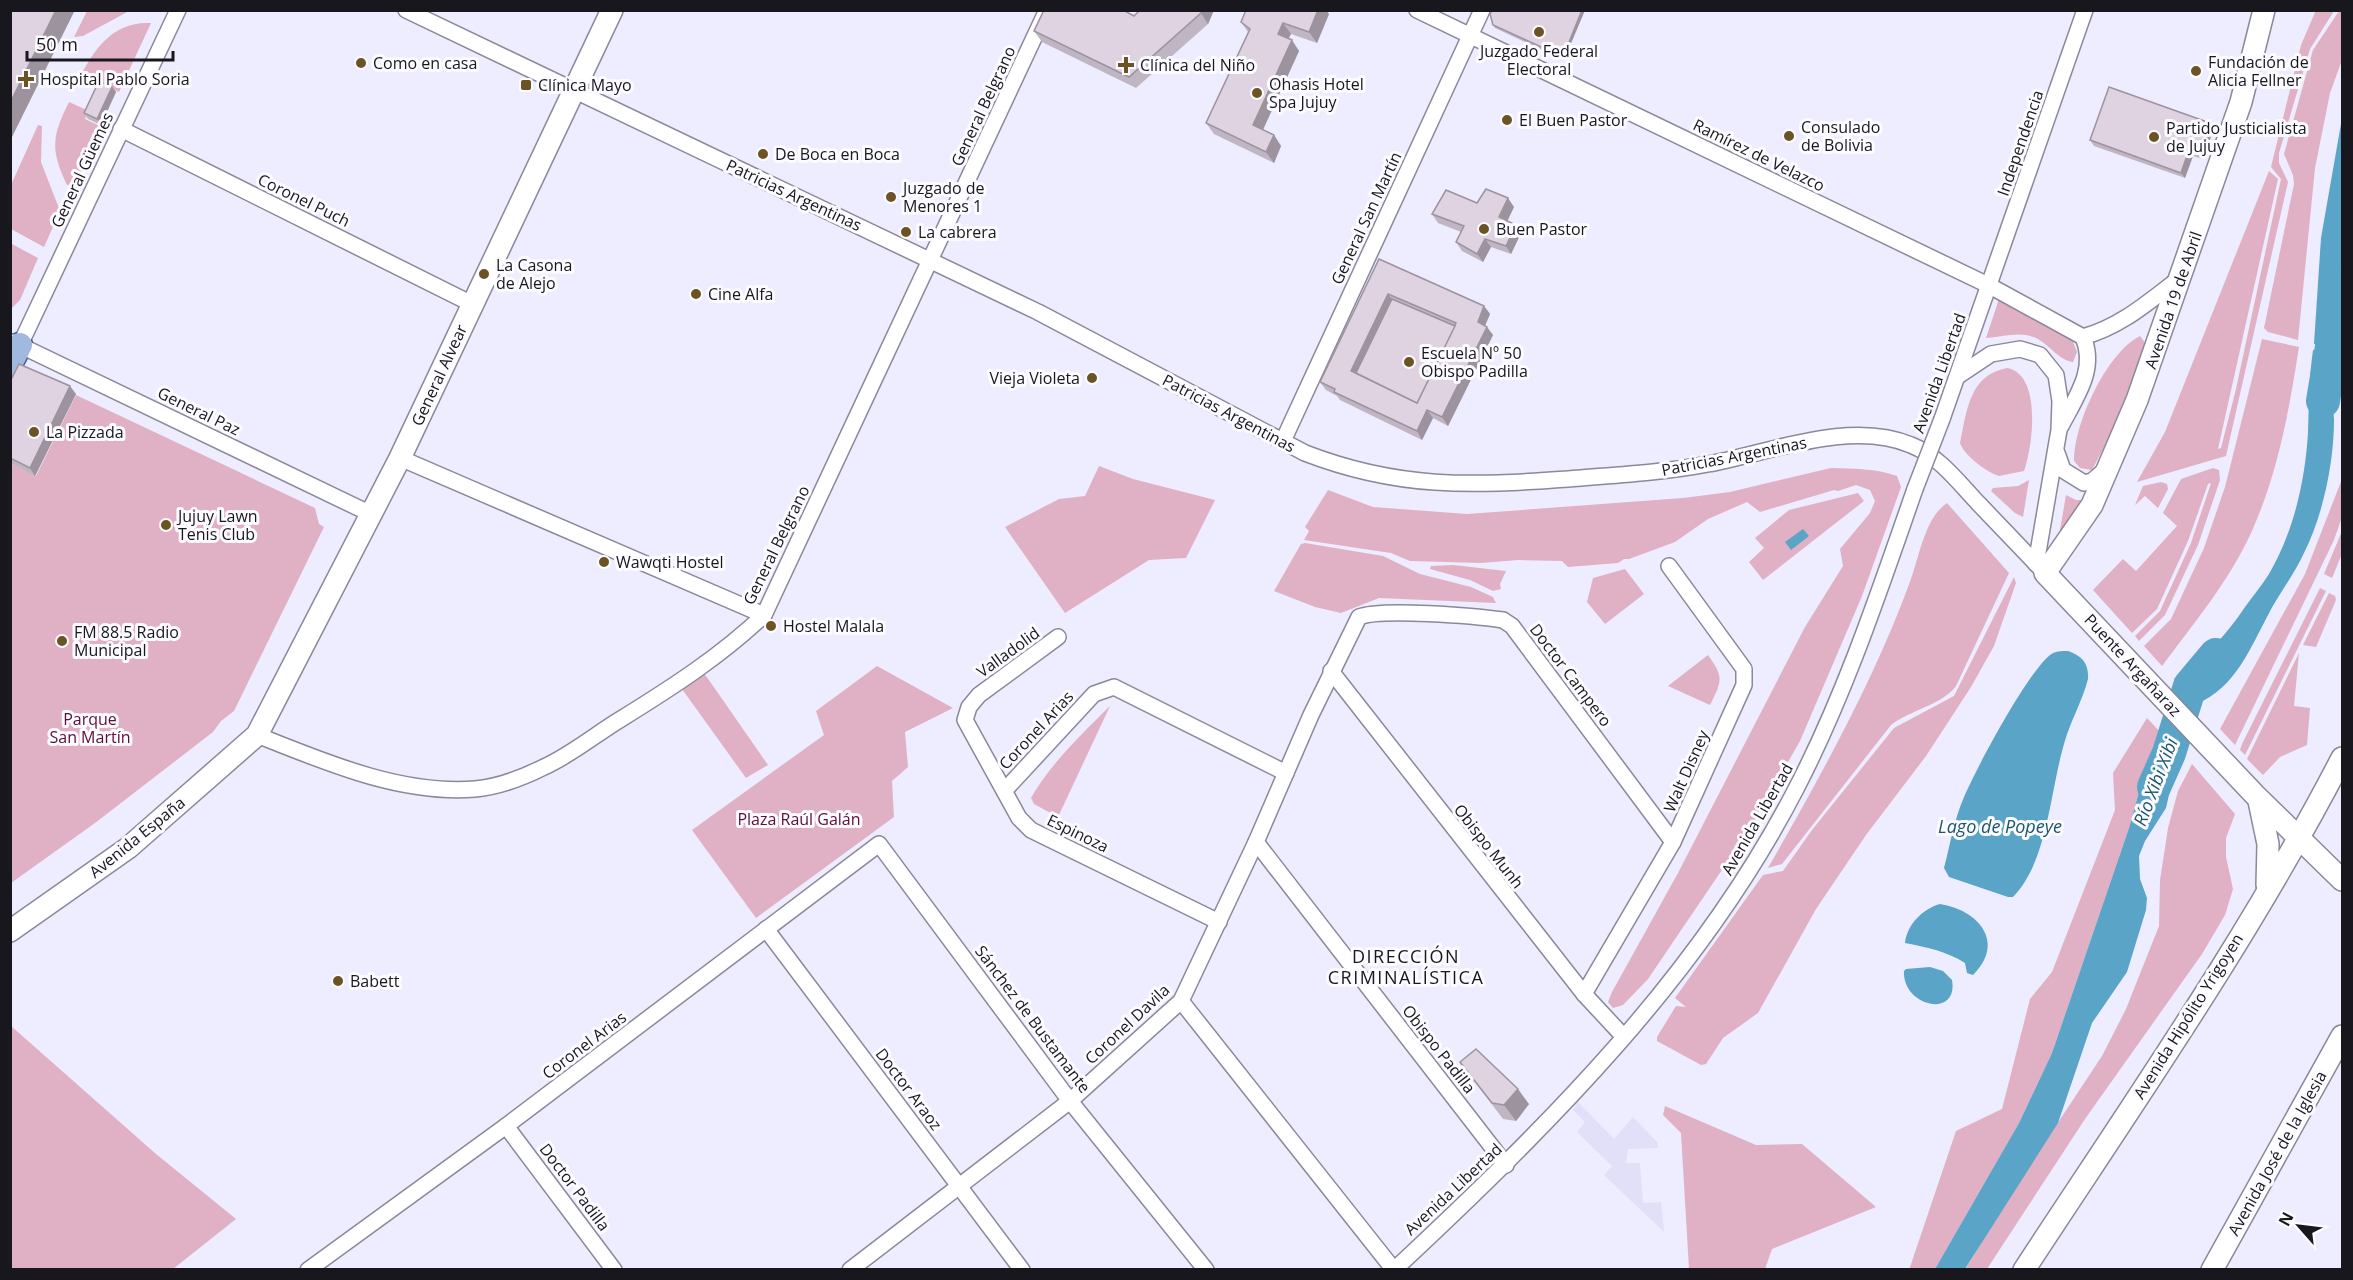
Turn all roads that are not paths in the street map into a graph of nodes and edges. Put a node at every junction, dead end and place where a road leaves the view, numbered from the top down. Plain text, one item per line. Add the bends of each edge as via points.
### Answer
1 (178, 10) edge
2 (406, 10) edge
3 (612, 10) edge
4 (1047, 10) edge
5 (1417, 10) edge
6 (1482, 10) edge
7 (2085, 10) edge
8 (2264, 10) edge
9 (1471, 36) junction
10 (574, 91) junction
11 (121, 129) junction
12 (930, 260) junction
13 (2182, 276) junction
14 (1990, 286) junction
15 (472, 304) junction
16 (2084, 337) junction
17 (14, 350) edge
18 (1958, 376) junction
19 (2059, 430) junction
20 (1283, 441) junction
21 (2056, 450) junction
22 (400, 458) junction
23 (2110, 465) junction
24 (371, 514) junction
25 (1669, 566) dead end
26 (2041, 568) junction
27 (2064, 592) joint
28 (764, 615) junction
29 (1359, 617) joint
30 (1058, 637) dead end
31 (1331, 671) junction
32 (979, 695) joint
33 (257, 735) junction
34 (2343, 758) edge
35 (1286, 773) junction
36 (1005, 790) junction
37 (2254, 794) junction
38 (2298, 838) junction
39 (1256, 842) junction
40 (1673, 842) junction
41 (879, 844) joint
42 (2343, 880) edge
43 (2266, 891) junction
44 (1219, 922) junction
45 (766, 929) junction
46 (10, 931) edge
47 (1584, 994) junction
48 (1181, 1001) junction
49 (2343, 1036) edge
50 (1624, 1037) junction
51 (1070, 1101) junction
52 (506, 1126) junction
53 (1506, 1165) junction
54 (960, 1186) junction
55 (308, 1269) edge
56 (614, 1269) edge
57 (850, 1269) edge
58 (1023, 1269) edge
59 (1206, 1269) edge
60 (1394, 1269) edge
61 (2024, 1269) edge
62 (2212, 1269) edge

1 - 11 street, General Güemes
2 - 10 street, Patricias Argentinas
3 - 10 main road, General Alvear
4 - 12 street, General Belgrano
5 - 9 street, Ramírez de Velazco
6 - 9 street, General San Martín
7 - 14 street, Independencia
8 - 13 main road, Avenida 19 de Abril via 2241,102
9 - 14 street, Ramírez de Velazco
9 - 20 street, General San Martín
10 - 12 street, Patricias Argentinas
10 - 15 main road, General Alvear
11 - 15 street, Coronel Puch
11 - 17 street, General Güemes
12 - 20 street, Patricias Argentinas via 1038,312
12 - 28 street, General Belgrano
13 - 16 street via 2132,316
13 - 23 main road, Avenida 19 de Abril
14 - 16 street, Ramírez de Velazco
14 - 18 street, Avenida Libertad
15 - 22 main road, General Alvear
16 - 19 street via 2090,358 2087,373
17 - 24 street, General Paz
18 - 19 street via 2000,350 2020,349 2040,355 2056,375
18 - 50 street, Avenida Libertad, bridge via 1842,692 1797,788 1733,896 1668,987
19 - 21 street
20 - 26 street, Patricias Argentinas via 1363,473 1455,484 1655,472 1707,465 1820,439 1890,438 1936,460
21 - 23 street via 2063,470 2084,483
21 - 26 street
22 - 24 main road, General Alvear
22 - 28 street
23 - 26 main road, Avenida 19 de Abril via 2084,518
24 - 33 main road, General Alvear
25 - 40 street, Walt Disney via 1744,669 1744,685
26 - 27 main road, Patricias Argentinas
27 - 37 main road, Puente Argañaraz
28 - 33 street, General Belgrano via 675,685 546,767 477,789 442,790 385,779 333,765
29 - 31 street, Coronel Davila
29 - 40 street, Doctor Campero via 1370,612 1426,614 1503,620 1512,626
30 - 32 street, Valladolid
31 - 35 street, Coronel Davila
31 - 47 street, Obispo Munh
32 - 36 street, Espinoza via 965,720
33 - 46 main road, Avenida España via 128,848
34 - 38 main road, Avenida Hipólito Yrigoyen
35 - 36 street, Coronel Arias via 1114,687 1094,694
35 - 39 street, Coronel Davila
36 - 44 street, Espinoza via 1019,818 1031,830
37 - 38 main road, Puente Argañaraz
37 - 43 main road via 2268,844
38 - 42 main road, Puente Argañaraz
38 - 43 main road, Avenida Hipólito Yrigoyen
39 - 44 street, Coronel Davila
39 - 53 street, Obispo Padilla
40 - 47 street, Walt Disney
41 - 45 street, Coronel Arias
41 - 51 street, Sánchez de Bustamante
43 - 61 main road, Avenida Hipólito Yrigoyen via 2204,994
44 - 48 street, Coronel Davila
45 - 52 street, Coronel Arias
45 - 54 street, Doctor Araoz
47 - 50 street, Obispo Munh
48 - 51 street, Coronel Davila
48 - 60 street
49 - 62 main road, Avenida José de la Iglesia
50 - 53 street, Avenida Libertad
51 - 54 street, Coronel Davila
51 - 59 street, Sánchez de Bustamante
52 - 55 street, Coronel Arias
52 - 56 street, Doctor Padilla
53 - 60 street, Avenida Libertad
54 - 57 street, Coronel Davila
54 - 58 street, Doctor Araoz

